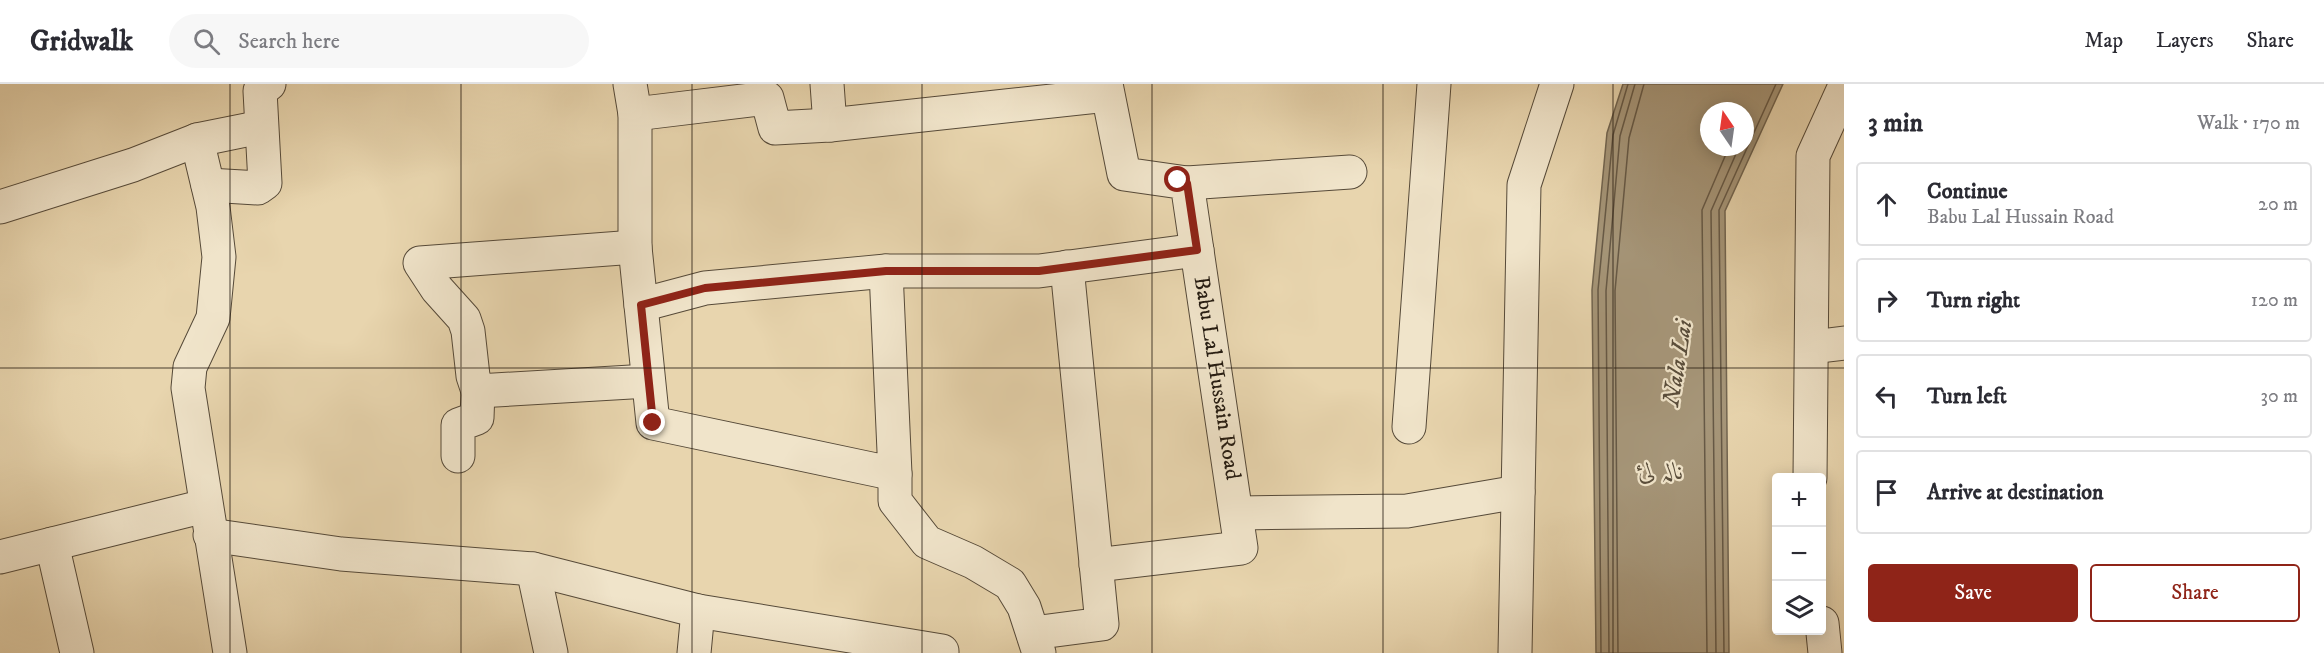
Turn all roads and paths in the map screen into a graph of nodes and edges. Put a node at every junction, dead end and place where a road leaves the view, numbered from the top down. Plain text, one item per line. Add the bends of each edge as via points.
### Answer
1 (269, 84) edge
2 (827, 84) edge
3 (1434, 84) edge
4 (1557, 84) edge
5 (1844, 88) edge
6 (1107, 90) edge
7 (632, 99) edge
8 (830, 125) junction
9 (261, 127) junction
10 (197, 141) junction
11 (1829, 156) edge
12 (1350, 172) dead end
13 (1187, 183) junction
14 (208, 185) junction
15 (0, 207) edge
16 (635, 247) junction
17 (1197, 250) junction
18 (1067, 267) junction
19 (886, 271) junction
20 (641, 305) junction
21 (1844, 343) edge
22 (1812, 347) junction
23 (648, 381) junction
24 (478, 391) junction
25 (1409, 427) dead end
26 (458, 456) dead end
27 (1810, 473) edge
28 (895, 474) junction
29 (1518, 492) junction
30 (1238, 513) junction
31 (208, 520) junction
32 (52, 544) junction
33 (0, 556) edge
34 (1096, 565) junction
35 (533, 569) junction
36 (698, 611) junction
37 (1823, 635) edge
38 (1036, 643) edge
39 (77, 653) edge
40 (230, 653) edge
41 (551, 653) edge
42 (694, 653) edge
43 (942, 653) edge
44 (1515, 653) edge
45 (1825, 653) edge

1 - 9 street via 260,91
2 - 8 street
3 - 25 street
4 - 29 street via 1524,185
5 - 11 street
6 - 8 street
6 - 13 street via 1125,174
7 - 8 street via 767,98 775,128
7 - 16 street
9 - 10 street
9 - 14 street via 265,183
10 - 14 street
10 - 15 street
11 - 22 street
12 - 13 street
13 - 17 street, Babu Lal Hussain Road
14 - 31 street via 219,256 213,318 190,367 188,388
16 - 20 street
16 - 24 street via 420,263 464,319
17 - 18 street
17 - 30 street, Babu Lal Hussain Road
18 - 19 street via 1039,271
18 - 34 street
19 - 20 street via 705,288
19 - 28 street
20 - 23 street
21 - 22 street
22 - 27 street
23 - 24 street
23 - 28 street via 653,423
24 - 26 street via 477,418 458,425
28 - 38 street via 895,501 927,542 1010,584 1024,607
29 - 30 street via 1407,511
29 - 44 street
30 - 34 street, Babu Lal Hussain Road via 1241,548
31 - 32 street
31 - 35 street via 341,554
31 - 40 street
32 - 33 street
32 - 39 street
34 - 38 street via 1102,624
35 - 36 street
35 - 41 street
36 - 42 street
36 - 43 street
37 - 45 street

